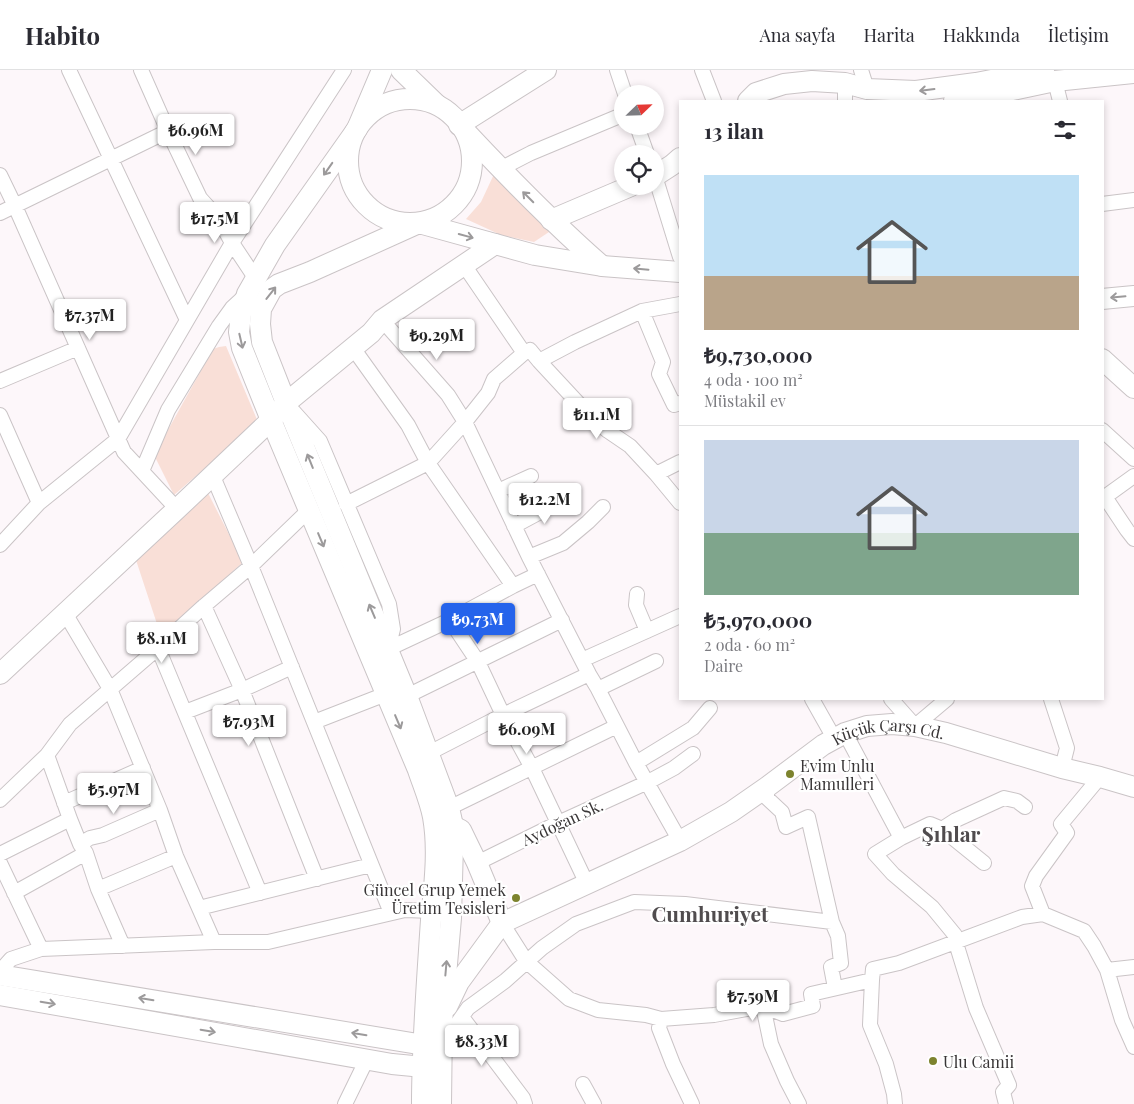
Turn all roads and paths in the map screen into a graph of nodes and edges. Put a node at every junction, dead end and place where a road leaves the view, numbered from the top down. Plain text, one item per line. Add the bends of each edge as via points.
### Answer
1 (69, 70) edge
2 (141, 70) edge
3 (344, 70) edge
4 (382, 70) edge
5 (401, 70) edge
6 (544, 70) edge
7 (617, 70) edge
8 (702, 70) edge
9 (861, 70) edge
10 (1134, 73) edge
11 (1050, 76) edge
12 (783, 77) edge
13 (623, 85) edge
14 (867, 89) junction
15 (967, 91) edge
16 (845, 92) edge
17 (754, 98) edge
18 (714, 100) edge
19 (882, 100) edge
20 (1060, 100) edge
21 (438, 106) junction
22 (614, 118) edge
23 (461, 127) junction
24 (356, 129) junction
25 (168, 131) junction
26 (112, 159) junction
27 (679, 159) edge
28 (500, 169) junction
29 (664, 170) edge
30 (0, 175) edge
31 (614, 193) edge
32 (661, 195) edge
33 (1134, 200) edge
34 (1104, 204) edge
35 (15, 206) junction
36 (0, 213) edge
37 (551, 220) junction
38 (419, 223) junction
39 (495, 244) junction
40 (234, 247) junction
41 (679, 254) edge
42 (464, 265) junction
43 (602, 266) junction
44 (679, 272) edge
45 (251, 281) junction
46 (1134, 296) edge
47 (1104, 298) edge
48 (679, 304) edge
49 (642, 311) junction
50 (187, 320) junction
51 (382, 320) junction
52 (78, 348) junction
53 (353, 348) junction
54 (524, 353) junction
55 (1104, 360) edge
56 (539, 361) junction
57 (0, 381) edge
58 (1134, 388) edge
59 (286, 402) junction
60 (679, 404) edge
61 (0, 415) edge
62 (271, 420) junction
63 (465, 422) junction
64 (1104, 432) edge
65 (118, 439) junction
66 (1134, 459) edge
67 (679, 462) edge
68 (428, 463) junction
69 (142, 471) junction
70 (212, 474) junction
71 (656, 474) junction
72 (531, 476) dead end
73 (1134, 476) edge
74 (498, 491) junction
75 (1104, 498) edge
76 (565, 500) dead end
77 (679, 502) edge
78 (39, 503) junction
79 (346, 504) junction
80 (604, 507) dead end
81 (177, 509) junction
82 (308, 510) junction
83 (514, 526) junction
84 (1134, 539) edge
85 (0, 545) edge
86 (529, 557) junction
87 (251, 566) junction
88 (538, 574) junction
89 (513, 586) junction
90 (638, 594) dead end
91 (204, 606) junction
92 (65, 614) junction
93 (679, 616) edge
94 (450, 620) junction
95 (562, 620) junction
96 (647, 631) junction
97 (158, 648) junction
98 (388, 649) junction
99 (582, 660) junction
100 (656, 661) dead end
101 (478, 662) junction
102 (292, 667) junction
103 (0, 674) edge
104 (589, 674) junction
105 (110, 689) junction
106 (598, 689) junction
107 (242, 690) junction
108 (386, 694) junction
109 (407, 696) junction
110 (813, 700) edge
111 (891, 700) edge
112 (946, 700) edge
113 (1051, 700) edge
114 (710, 708) dead end
115 (185, 712) junction
116 (503, 715) junction
117 (314, 722) junction
118 (618, 726) junction
119 (915, 726) junction
120 (840, 735) junction
121 (429, 753) junction
122 (693, 754) dead end
123 (47, 755) junction
124 (636, 763) junction
125 (143, 768) junction
126 (532, 768) junction
127 (1062, 768) junction
128 (1100, 777) junction
129 (648, 782) junction
130 (767, 787) junction
131 (1134, 787) edge
132 (0, 800) edge
133 (64, 803) junction
134 (1025, 807) dead end
135 (160, 810) junction
136 (451, 817) junction
137 (70, 819) junction
138 (558, 823) junction
139 (942, 829) junction
140 (901, 838) junction
141 (680, 841) junction
142 (83, 848) junction
143 (0, 854) edge
144 (176, 856) junction
145 (0, 863) edge
146 (476, 863) junction
147 (984, 863) dead end
148 (371, 865) junction
149 (317, 879) junction
150 (587, 884) junction
151 (98, 889) junction
152 (14, 893) junction
153 (260, 893) junction
154 (199, 908) junction
155 (432, 911) junction
156 (391, 913) junction
157 (1043, 914) junction
158 (832, 922) junction
159 (502, 923) junction
160 (214, 942) junction
161 (956, 942) junction
162 (123, 946) junction
163 (41, 949) junction
164 (526, 962) junction
165 (1134, 967) edge
166 (1106, 970) junction
167 (0, 971) edge
168 (0, 975) edge
169 (872, 980) junction
170 (834, 988) junction
171 (0, 995) edge
172 (762, 1006) junction
173 (462, 1017) junction
174 (433, 1019) junction
175 (662, 1019) junction
176 (389, 1039) junction
177 (433, 1045) junction
178 (1134, 1047) edge
179 (367, 1059) junction
180 (392, 1064) junction
181 (431, 1068) junction
182 (583, 1084) dead end
183 (422, 1097) edge
184 (345, 1104) edge
185 (441, 1104) edge
186 (525, 1104) edge
187 (594, 1104) edge
188 (692, 1104) edge
189 (799, 1104) edge
190 (895, 1104) edge
191 (1006, 1104) edge

1 - 26 street
2 - 25 street
3 - 40 street
4 - 24 main road
5 - 21 main road
6 - 23 main road
7 - 13 street
8 - 18 street
9 - 14 street
10 - 11 main road
11 - 15 main road
11 - 20 street
12 - 16 main road via 812,81
12 - 17 main road
15 -> 14 main road
14 - 16 main road
14 - 19 main road
21 - 23 main road
21 - 24 main road via 421,100 403,99 385,104 370,113
22 - 28 street
23 - 28 main road
23 - 38 main road via 471,149 472,169 466,188 444,213
24 - 38 main road via 349,148 348,168 353,187 364,204 380,216 399,223
24 -> 45 main road
25 - 26 street
25 - 40 street via 200,198 219,219
26 - 35 street
26 - 50 street
27 - 29 main road
37 -> 28 main road
30 - 35 street
31 - 37 main road
32 - 41 street
33 - 34 street
35 - 36 street
35 - 52 street
37 - 43 main road
38 -> 39 main road
59 -> 38 main road via 262,342 261,309 272,289
39 - 42 main road
39 - 43 main road via 535,255
40 - 45 street
40 - 50 street
42 - 51 main road
42 - 54 street
44 -> 43 main road
45 -> 62 main road via 239,332 242,348
45 - 69 street via 219,326 168,410
46 -> 47 main road
48 - 49 street
49 - 56 street
49 - 60 street via 663,362 659,374 674,406
50 - 65 street
51 - 53 main road
51 - 63 street via 448,395
52 - 57 street
52 - 65 street
53 - 59 main road
53 - 68 street via 408,425
54 - 56 street via 530,350
54 - 63 street via 494,379 488,393
55 - 58 main road
56 - 71 street via 591,416 630,446
59 - 62 main road
59 - 79 street via 320,441
98 -> 59 main road
61 - 78 street
62 - 70 main road
62 - 82 main road
63 - 68 street
63 - 74 street
64 - 66 street
65 - 69 street via 124,452
65 - 78 street
67 - 71 street
68 - 79 street
68 - 89 street
69 - 81 street
70 - 81 main road
70 - 87 street
71 - 77 street
72 - 74 street
73 - 75 street
74 - 83 street
75 - 84 street
76 - 83 street
78 - 85 street
79 - 98 street via 389,604 393,629
80 - 86 street via 563,543
81 - 92 main road
82 - 87 street
82 -> 108 main road
83 - 86 street
86 - 88 street
87 - 91 street
87 - 102 street
88 - 89 street
88 - 95 street
89 - 94 street
90 - 96 street via 636,605
91 - 97 street
91 - 107 street
92 - 103 main road
92 - 105 street
93 - 96 street
94 - 98 street
94 - 101 street
95 - 99 street
95 - 101 street
96 - 99 street
97 - 105 street
97 - 115 street
98 - 109 main road
99 - 104 street
100 - 106 street
101 - 109 street
101 - 116 street
102 - 107 street
102 - 117 street
104 - 106 street
104 - 116 street
105 - 123 street via 70,724
105 - 125 street
106 - 118 street
107 - 115 street
107 - 149 street
108 - 117 street
108 -> 155 main road via 418,770 433,816 436,837
109 - 121 main road
110 - 120 street
111 - 119 street
112 - 119 street
113 - 127 street via 1067,748
114 - 124 street via 693,728
115 - 153 street
116 - 121 street
116 - 126 street
117 - 148 street
118 - 124 street
118 - 126 street
119 - 120 main road, Küçük Çarşı Cd. via 867,726
119 - 127 main road, Küçük Çarşı Cd.
120 - 130 main road, Küçük Çarşı Cd.
120 - 140 street
121 - 136 main road
122 - 129 street, Aydoğan Sk.
123 - 132 street
123 - 133 street
124 - 129 street
125 - 133 street
125 - 135 street
126 - 136 street
126 - 138 street
127 - 128 main road, Küçük Çarşı Cd.
128 - 131 main road, Küçük Çarşı Cd.
128 - 157 street via 1061,824 1067,833 1036,876 1032,886
129 - 138 street, Aydoğan Sk.
129 - 141 street
130 - 141 main road, Küçük Çarşı Cd.
130 - 158 street via 767,798 782,812 786,827 808,817
133 - 137 street
134 - 139 street via 1004,798
135 - 142 street via 90,838
135 - 144 street
136 - 146 main road via 461,830
174 -> 136 main road via 451,918
137 - 142 street
137 - 143 street
138 - 146 street, Aydoğan Sk.
138 - 150 street
139 - 140 street via 930,824
139 - 147 street
140 - 161 street via 875,854 932,907 955,935
141 - 150 main road, Küçük Çarşı Cd.
142 - 151 street
142 - 152 street
144 - 151 street
144 - 154 street
145 - 152 street
146 - 159 main road
148 - 149 street
148 - 156 street
149 - 153 street
150 - 159 main road, Küçük Çarşı Cd.
151 - 162 street
152 - 163 street
153 - 154 street
154 - 160 street
155 - 156 street
155 - 174 main road
156 - 160 street via 268,942
157 - 161 street via 1022,917
157 - 166 street via 1084,932
158 - 164 street via 684,904 634,902 576,924
158 - 170 street via 838,936 841,963 830,967
159 - 164 street
159 - 174 main road
160 - 162 street
161 - 169 street via 899,963 873,968
161 - 191 street via 976,1008 1009,1085 1003,1092
162 - 163 street
163 - 167 street via 11,959
164 - 173 street via 468,1008
164 - 175 street via 569,999 598,1010
165 - 166 street
166 - 178 street
176 -> 168 main road
169 - 170 street
169 - 190 street via 870,1025 886,1064
170 - 172 street via 811,994 813,1006 783,1014
171 -> 179 main road
172 - 175 street via 714,1015
172 - 189 street via 771,1044
173 - 177 street
173 - 186 street
174 - 176 main road
174 - 177 main road
175 - 188 street via 658,1028
176 - 177 main road
177 - 181 main road
179 - 180 main road
179 - 184 street
180 - 181 main road
180 - 183 main road via 408,1076
181 - 183 main road
181 - 185 main road
182 - 187 street

